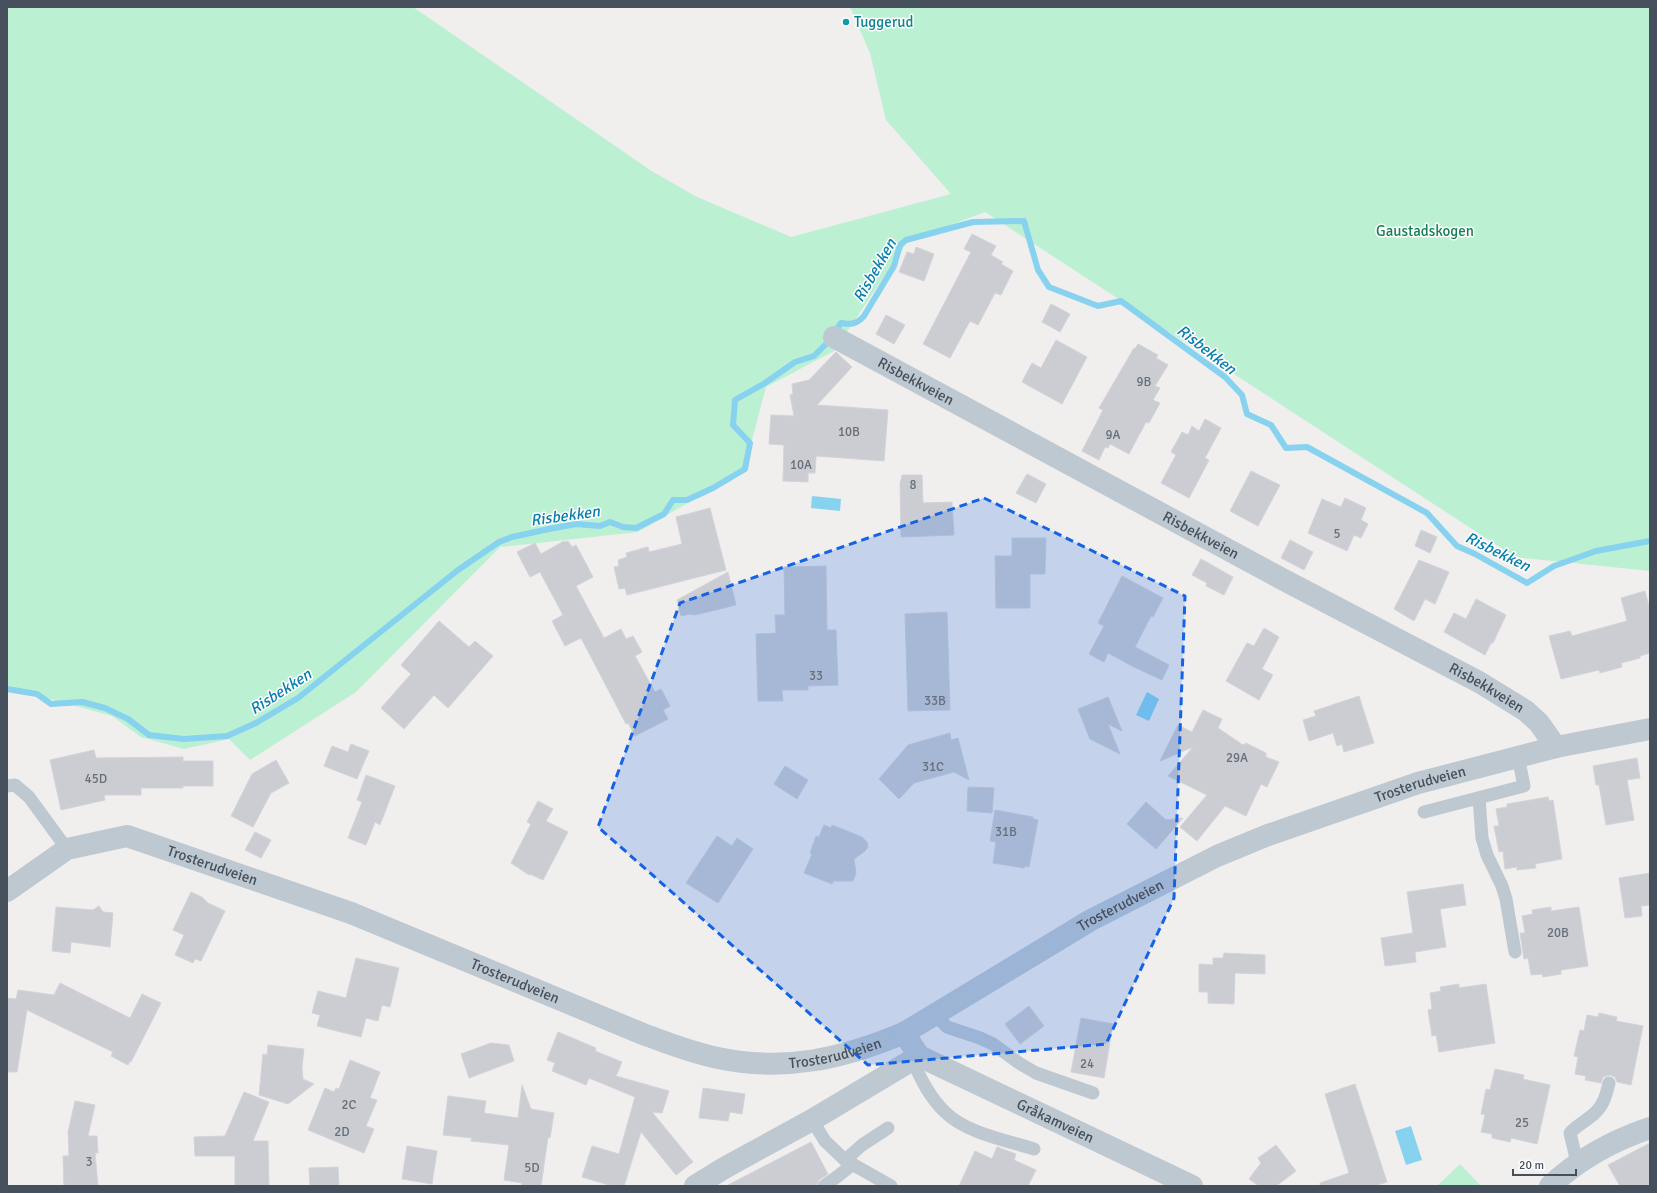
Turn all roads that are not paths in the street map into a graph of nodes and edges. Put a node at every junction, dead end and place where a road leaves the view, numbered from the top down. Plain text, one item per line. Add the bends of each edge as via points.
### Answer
1 (834, 337) dead end
2 (1650, 729) edge
3 (1556, 746) junction
4 (1518, 756) junction
5 (7, 786) edge
6 (1479, 798) junction
7 (1424, 812) dead end
8 (67, 849) junction
9 (7, 890) edge
10 (1514, 952) dead end
11 (935, 1015) junction
12 (904, 1033) junction
13 (915, 1058) junction
14 (1609, 1083) dead end
15 (1092, 1093) dead end
16 (812, 1120) junction
17 (888, 1128) dead end
18 (1650, 1128) edge
19 (1034, 1148) dead end
20 (849, 1162) junction
21 (1580, 1163) junction
22 (695, 1186) edge
23 (824, 1186) edge
24 (891, 1186) edge
25 (1192, 1186) edge
26 (1550, 1186) edge

1 - 3 street, Risbekkveien via 1284,580 1479,682 1526,711 1539,723
2 - 3 street, Trosterudveien
3 - 4 street, Trosterudveien
4 - 6 lane via 1524,786
4 - 11 street, Trosterudveien via 1418,783 1268,835 1217,856 1091,920
5 - 8 lane via 15,785 29,797
6 - 7 lane
6 - 10 lane via 1482,838 1506,899
8 - 9 street, Trosterudveien
8 - 12 street, Trosterudveien via 127,836 351,913 642,1034 685,1050 717,1058 744,1063 800,1063 834,1058
11 - 12 street, Trosterudveien
11 - 15 lane via 947,1027 993,1044 1036,1073
12 - 13 street
13 - 16 street
13 - 19 lane via 934,1100 957,1122
13 - 25 street, Gråkamveien
14 - 21 lane via 1601,1106 1570,1133
16 - 20 lane via 825,1141
16 - 22 street
17 - 20 lane via 862,1145
18 - 21 street via 1608,1146
20 - 23 lane via 838,1176
20 - 24 lane
21 - 26 street

